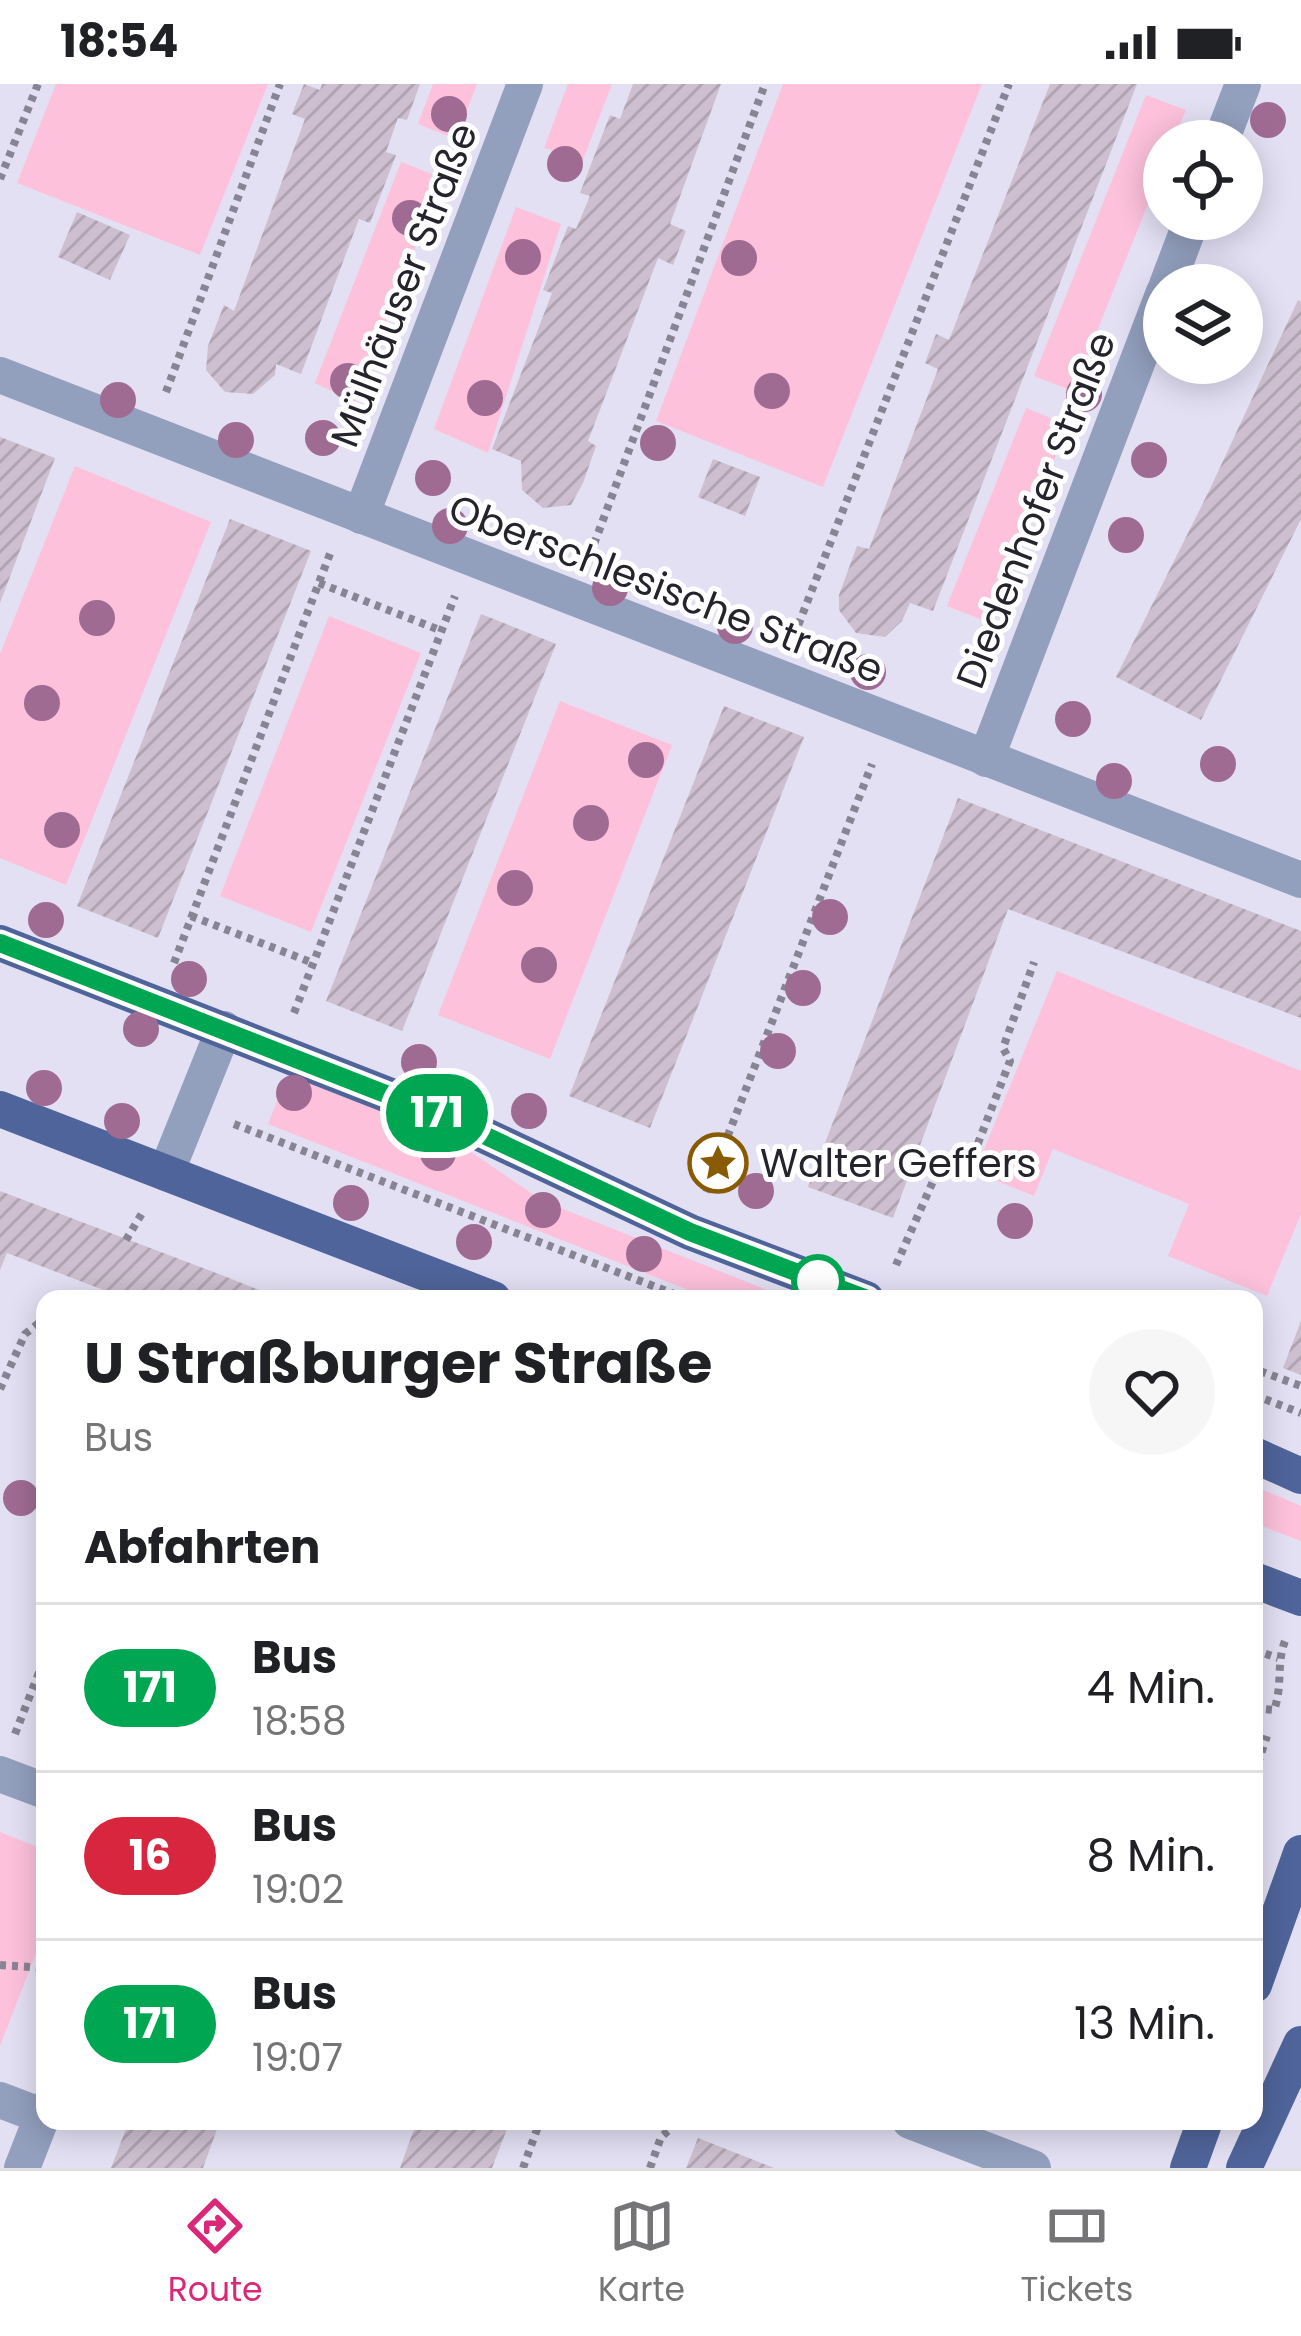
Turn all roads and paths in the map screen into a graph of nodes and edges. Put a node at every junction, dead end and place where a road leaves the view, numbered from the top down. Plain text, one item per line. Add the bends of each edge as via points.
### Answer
1 (38, 84) edge
2 (280, 84) edge
3 (525, 84) edge
4 (765, 84) edge
5 (1009, 84) edge
6 (1243, 84) edge
7 (1229, 120) edge
8 (0, 179) edge
9 (1143, 346) edge
10 (0, 375) edge
11 (151, 435) junction
12 (354, 513) junction
13 (471, 556) junction
14 (319, 583) junction
15 (574, 597) junction
16 (442, 631) junction
17 (777, 679) junction
18 (888, 721) junction
19 (986, 758) junction
20 (1301, 880) edge
21 (190, 916) junction
22 (0, 943) edge
23 (1034, 962) dead end
24 (313, 963) junction
25 (159, 1004) junction
26 (224, 1029) junction
27 (280, 1049) junction
28 (194, 1108) junction
29 (0, 1109) edge
30 (722, 1154) dead end
31 (166, 1173) junction
32 (878, 1289) edge
33 (470, 1290) edge
34 (664, 1290) edge
35 (36, 1325) edge
36 (1263, 1372) edge
37 (1301, 1386) edge
38 (0, 1389) edge
39 (1263, 1399) edge
40 (1301, 1413) edge
41 (1263, 1459) edge
42 (1301, 1476) edge
43 (1263, 1583) edge
44 (1301, 1598) edge
45 (1285, 1641) dead end
46 (1263, 1653) edge
47 (1278, 1658) junction
48 (1281, 1690) junction
49 (1295, 1696) dead end
50 (1263, 1709) edge
51 (1267, 1736) dead end
52 (1263, 1748) edge
53 (0, 1774) edge
54 (36, 1788) edge
55 (1301, 1852) edge
56 (1263, 1960) edge
57 (0, 1965) edge
58 (36, 1967) edge
59 (1301, 2044) edge
60 (0, 2100) edge
61 (36, 2111) edge
62 (1263, 2127) edge
63 (37, 2130) edge
64 (537, 2130) edge
65 (670, 2130) edge
66 (934, 2130) edge
67 (1202, 2130) edge
68 (1261, 2130) edge
69 (22, 2168) edge
70 (523, 2168) edge
71 (650, 2168) edge
72 (1033, 2168) edge
73 (1188, 2168) edge
74 (1244, 2168) edge

1 - 8 path
2 - 11 path
3 - 12 street, Mülhäuser Straße
4 - 15 path
5 - 17 path
6 - 7 street
9 - 19 street, Diedenhofer Straße
10 - 11 street, Oberschlesische Straße
11 - 12 street, Oberschlesische Straße
12 - 13 street, Oberschlesische Straße
12 - 14 path
13 - 15 street, Oberschlesische Straße
13 - 16 path
14 - 16 path
14 - 21 path
15 - 17 street, Oberschlesische Straße
16 - 24 path
17 - 18 street, Oberschlesische Straße
18 - 19 street, Oberschlesische Straße
18 - 30 path
19 - 20 street, Oberschlesische Straße
21 - 24 path
21 - 25 path
22 - 25 main road
23 - 32 path via 1003,1048 1010,1061 975,1151 941,1161
24 - 27 path
25 - 26 main road
26 - 27 main road
26 - 28 street
27 - 32 main road via 690,1232
28 - 31 street
28 - 34 path
29 - 31 main road
31 - 33 main road
35 - 38 path
36 - 37 path
39 - 40 path
41 - 42 main road
43 - 44 main road
45 - 47 path
46 - 47 path
47 - 48 path
48 - 49 path
48 - 50 path via 1274,1710
51 - 52 path
53 - 54 street
55 - 56 main road
57 - 58 path
59 - 62 main road
60 - 61 street
63 - 69 street
64 - 70 path
65 - 71 path
66 - 72 street
67 - 73 main road
68 - 74 main road

